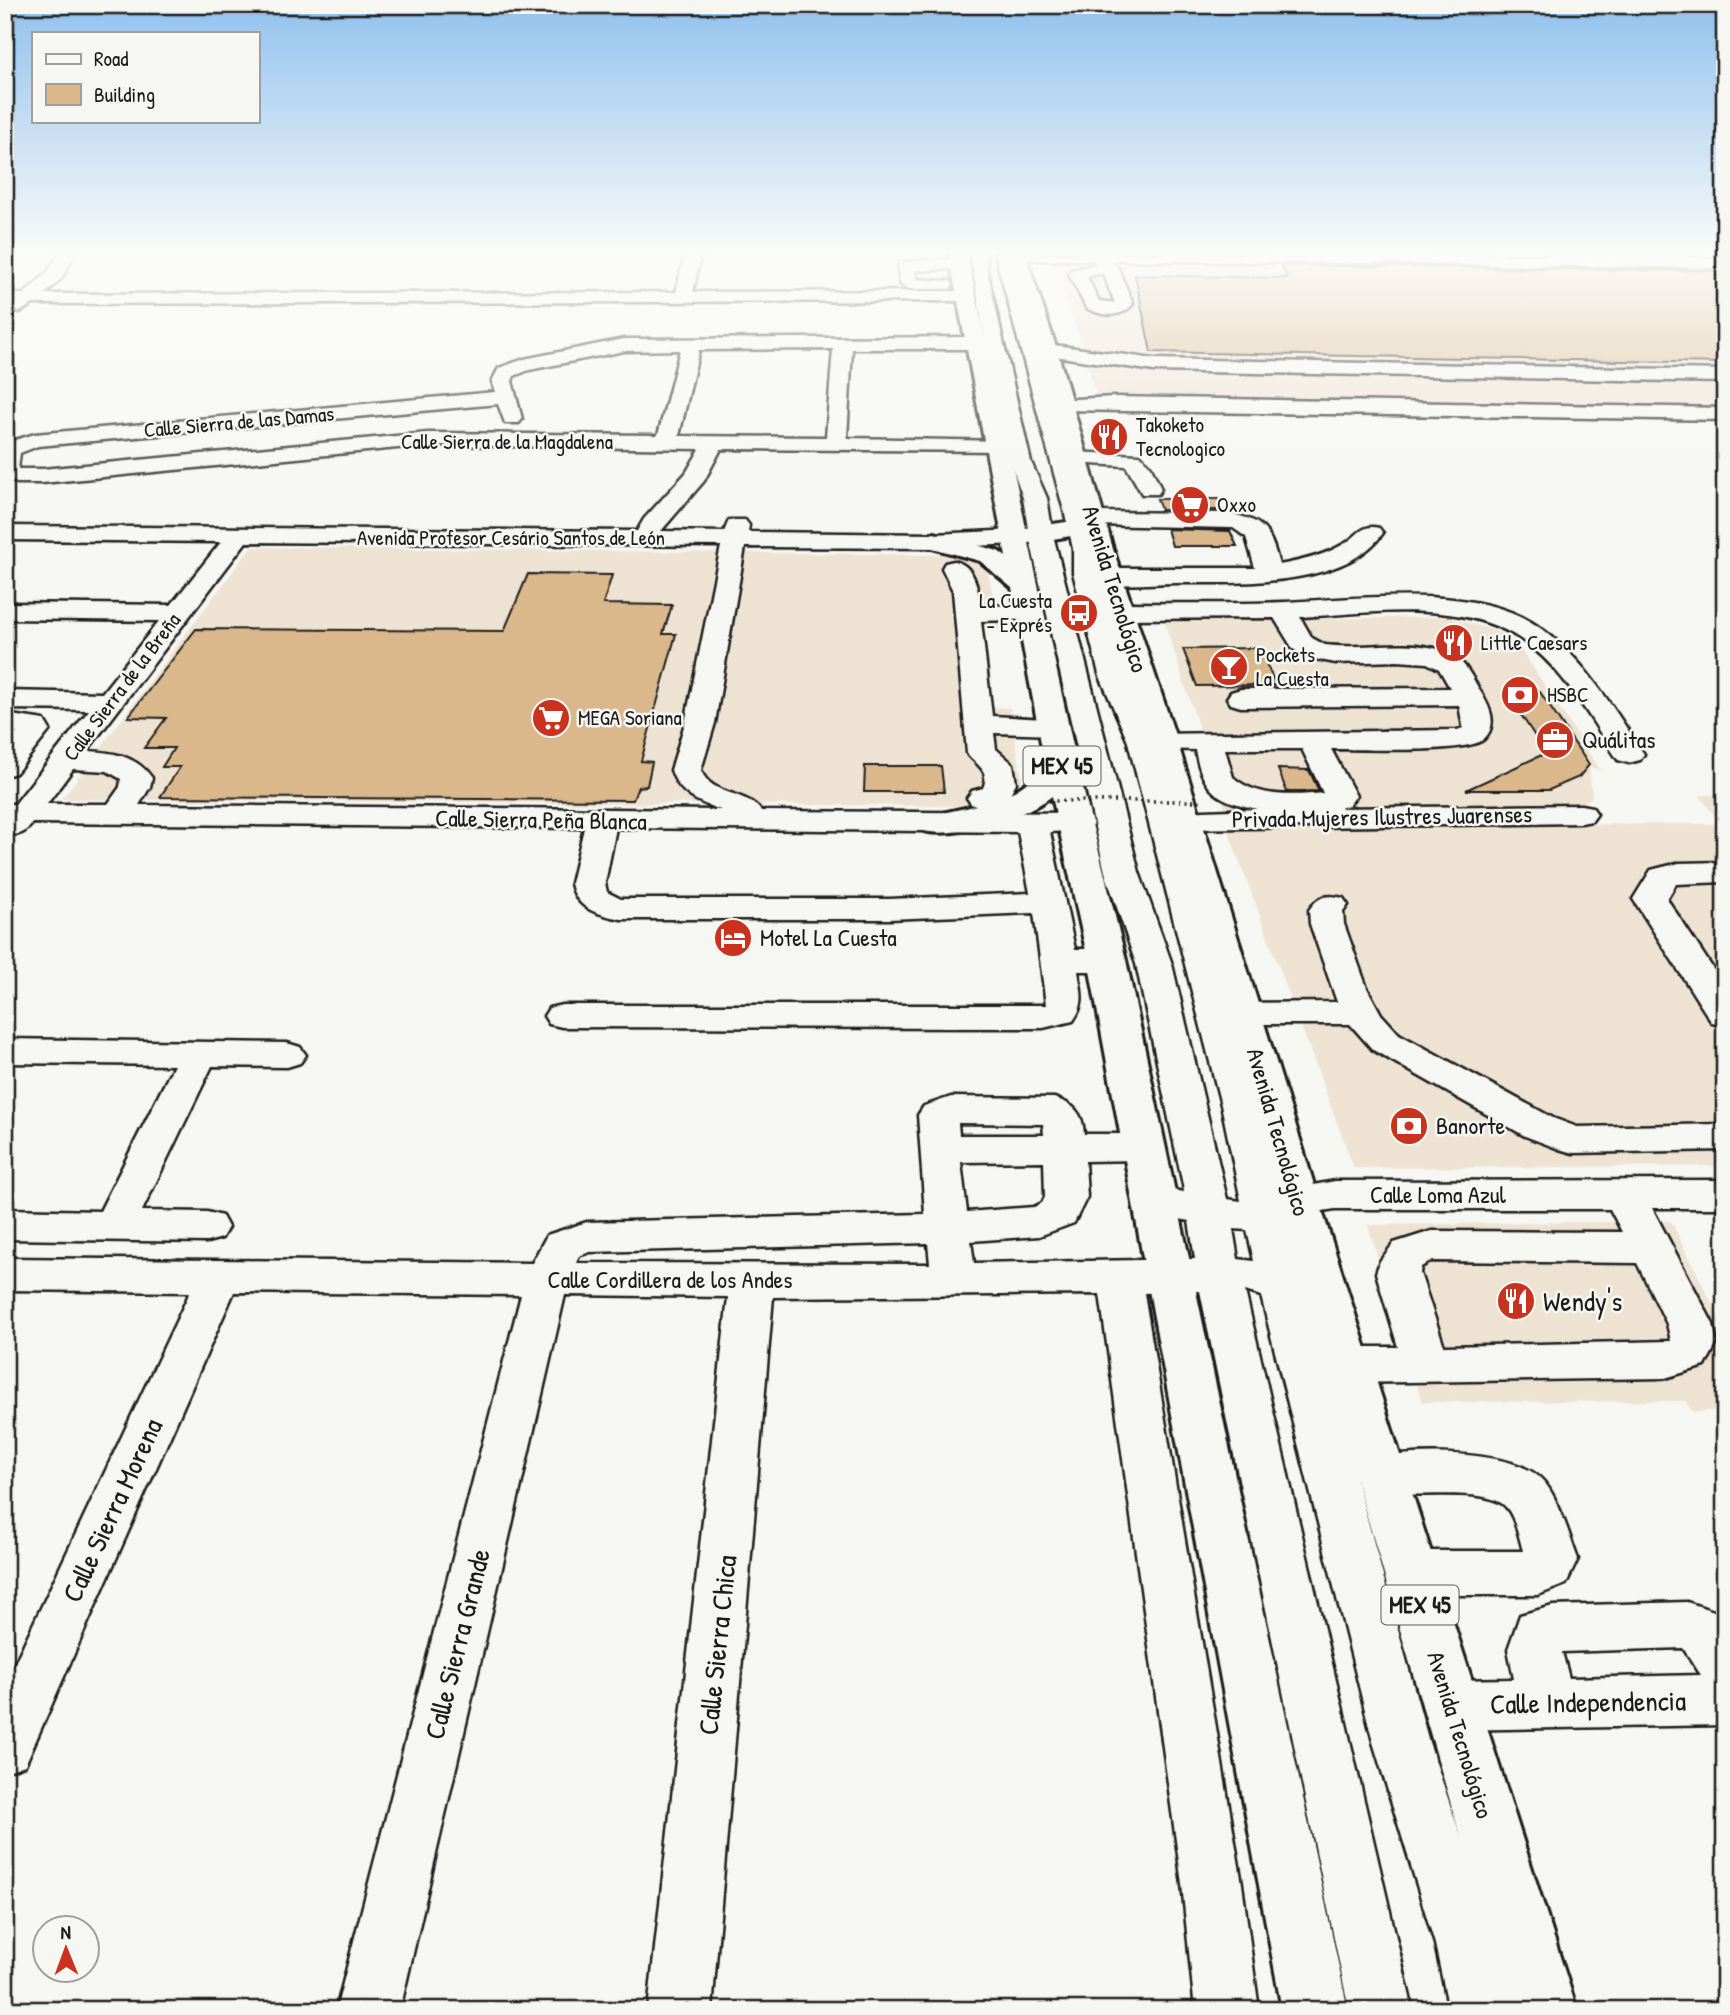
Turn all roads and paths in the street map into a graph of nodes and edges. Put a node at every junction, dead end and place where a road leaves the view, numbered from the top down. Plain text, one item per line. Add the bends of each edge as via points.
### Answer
1 (603, 348) edge
2 (690, 348) edge
3 (844, 348) edge
4 (978, 348) edge
5 (996, 348) edge
6 (1017, 348) edge
7 (1043, 348) edge
8 (1725, 376) edge
9 (1065, 378) junction
10 (1160, 379) junction
11 (504, 387) junction
12 (1725, 389) edge
13 (1666, 394) junction
14 (1410, 396) junction
15 (1725, 402) edge
16 (1725, 414) edge
17 (519, 440) junction
18 (667, 443) junction
19 (713, 444) junction
20 (836, 445) junction
21 (999, 446) junction
22 (1076, 457) junction
23 (18, 476) joint
24 (1150, 489) dead end
25 (5, 517) edge
26 (1089, 524) junction
27 (649, 531) junction
28 (5, 533) edge
29 (736, 533) junction
30 (1024, 533) junction
31 (1371, 533) dead end
32 (238, 536) junction
33 (934, 541) junction
34 (954, 569) dead end
35 (1269, 575) junction
36 (1109, 576) junction
37 (1027, 599) junction
38 (1284, 610) junction
39 (5, 611) edge
40 (1121, 611) junction
41 (178, 613) junction
42 (968, 613) junction
43 (1468, 696) junction
44 (1241, 698) dead end
45 (5, 700) edge
46 (110, 702) junction
47 (5, 723) edge
48 (978, 724) junction
49 (1055, 726) junction
50 (1312, 740) junction
51 (1162, 741) junction
52 (1208, 741) junction
53 (691, 751) junction
54 (1629, 754) dead end
55 (66, 760) junction
56 (1061, 764) junction
57 (5, 767) edge
58 (983, 798) dead end
59 (1194, 810) junction
60 (1040, 812) junction
61 (117, 814) junction
62 (1581, 814) dead end
63 (601, 821) junction
64 (11, 822) edge
65 (748, 822) junction
66 (789, 822) junction
67 (1077, 823) junction
68 (936, 824) junction
69 (1725, 872) edge
70 (1049, 902) junction
71 (1331, 905) dead end
72 (1059, 960) junction
73 (1107, 960) junction
74 (1360, 1013) junction
75 (1244, 1014) junction
76 (1725, 1015) edge
77 (562, 1016) dead end
78 (5, 1051) edge
79 (198, 1054) junction
80 (287, 1055) dead end
81 (1725, 1138) edge
82 (1064, 1147) junction
83 (1142, 1147) junction
84 (1624, 1194) junction
85 (1721, 1200) edge
86 (1155, 1201) junction
87 (1282, 1207) junction
88 (1210, 1212) junction
89 (5, 1224) edge
90 (114, 1225) junction
91 (206, 1227) dead end
92 (949, 1228) junction
93 (1650, 1248) junction
94 (5, 1274) edge
95 (220, 1275) junction
96 (1170, 1276) junction
97 (547, 1279) junction
98 (752, 1281) junction
99 (954, 1281) junction
100 (1305, 1295) junction
101 (1426, 1363) junction
102 (1347, 1365) junction
103 (1380, 1476) junction
104 (1411, 1573) junction
105 (1725, 1667) edge
106 (1725, 1700) edge
107 (1551, 1703) junction
108 (1450, 1704) junction
109 (5, 1746) edge
110 (368, 2010) edge
111 (680, 2010) edge
112 (1227, 2010) edge
113 (1315, 2010) edge
114 (1381, 2010) edge
115 (1481, 2010) edge
116 (1544, 2010) edge

1 - 11 street via 524,365
2 - 18 street
3 - 20 street
4 - 21 main road, MEX 45
5 - 30 street via 1020,462 1035,498
6 - 26 street
7 - 9 main road, Avenida Tecnológico / MEX 45
8 - 13 street
9 - 10 street
9 - 10 street
9 - 10 street
9 - 14 street
9 - 22 main road, Avenida Tecnológico / MEX 45
10 - 13 street
10 - 14 street
11 - 17 street
11 - 23 street, Calle Sierra de las Damas via 35,440 10,449 6,472
12 - 13 street
13 - 14 street
13 - 14 street
13 - 15 street
13 - 16 street
17 - 18 street, Calle Sierra de la Magdalena
17 - 23 street, Calle Sierra de la Magdalena via 403,440
18 - 19 street, Calle Sierra de la Magdalena
19 - 20 street, Calle Sierra de la Magdalena
19 - 27 street via 696,476
20 - 21 street, Calle Sierra de la Magdalena
21 - 30 main road, MEX 45
22 - 24 street via 1132,460
22 - 26 main road, Avenida Tecnológico / MEX 45
25 - 27 street, Avenida Profesor Cesário Santos de León
26 - 30 main road
26 - 35 street via 1246,523 1256,534
26 - 36 main road, Avenida Tecnológico / MEX 45
26 - 87 street via 1086,573 1114,674 1143,742 1242,1109
27 - 29 street, Avenida Profesor Cesário Santos de León
27 - 32 street, Avenida Profesor Cesário Santos de León
28 - 32 street, Avenida Profesor Cesário Santos de León
29 - 30 street, Avenida Profesor Cesário Santos de León
29 - 33 street, Avenida Profesor Cesário Santos de León
29 - 53 street
30 - 33 street, Avenida Profesor Cesário Santos de León
30 - 37 main road, MEX 45
30 - 88 street via 1122,872 1154,964
31 - 35 street via 1336,556
32 - 41 street, Calle Sierra de la Breña
33 - 37 main road via 989,556
34 - 42 street via 966,591
35 - 36 street
36 - 40 main road, Avenida Tecnológico / MEX 45
37 - 42 street
37 - 49 main road, MEX 45
38 - 40 street
38 - 43 street via 1300,641 1311,650 1443,658
38 - 54 street via 1440,605 1512,624 1531,632 1563,662
39 - 41 street
40 - 51 main road, Avenida Tecnológico / MEX 45
41 - 46 street, Calle Sierra de la Breña
42 - 48 street
43 - 44 lane
43 - 50 street via 1478,722 1472,735 1425,741
45 - 46 street
46 - 55 street, Calle Sierra de la Breña
47 - 57 street via 34,726 35,730
48 - 49 street
48 - 58 street via 982,752 998,764 1001,783 995,794
49 - 56 main road, MEX 45
50 - 52 street
50 - 52 lane via 1340,796 1337,799 1246,800 1220,782
51 - 52 street
51 - 59 main road, Avenida Tecnológico / MEX 45
53 - 65 street via 686,770 695,788 741,807
53 - 66 street via 713,787 782,806 790,811
55 - 61 street via 114,763 133,771 135,787
55 - 64 street, Calle Sierra de la Breña
56 - 67 main road, MEX 45
56 - 68 main road via 1041,789 1015,804
59 - 60 path, bridge
59 - 62 street, Privada Mujeres Ilustres Juarenses
59 - 75 main road, Avenida Tecnológico / MEX 45
60 - 67 street, Calle Sierra Peña Blanca
60 - 68 street, Calle Sierra Peña Blanca
60 - 70 street
61 - 63 street, Calle Sierra Peña Blanca
61 - 64 street, Calle Sierra Peña Blanca
63 - 65 street, Calle Sierra Peña Blanca
63 - 70 street via 589,893 594,900 621,909 873,909
65 - 66 street, Calle Sierra Peña Blanca
66 - 68 street, Calle Sierra Peña Blanca
67 - 73 main road, MEX 45
69 - 76 street via 1663,877 1650,899
70 - 72 street
71 - 74 street via 1325,911 1327,924
72 - 73 street
72 - 77 street via 1064,1005 1060,1013 1042,1017
73 - 83 main road, MEX 45
74 - 75 street
74 - 81 street via 1372,1032 1386,1042 1528,1121 1573,1140
75 - 87 main road, Avenida Tecnológico / MEX 45
78 - 79 street
79 - 80 street
79 - 90 street
82 - 83 street
82 - 92 street, Calle Sierra Grande via 1066,1197 1059,1213 1039,1221
82 - 92 street via 1063,1119 1054,1111 951,1110 938,1115
83 - 86 main road, MEX 45
84 - 85 street, Calle Loma Azul
84 - 87 street, Calle Loma Azul via 1335,1195
84 - 93 street
86 - 88 street, Calle Loma Azul
86 - 96 main road, MEX 45
87 - 88 street, Calle Loma Azul via 1242,1216
87 - 100 main road, Avenida Tecnológico / MEX 45
88 - 96 street
89 - 90 street
90 - 91 street
92 - 97 street, Calle Sierra Grande via 587,1237 562,1246
92 - 99 street
93 - 101 street via 1432,1246 1407,1253 1399,1262 1398,1273
93 - 101 street via 1690,1324 1694,1343 1689,1354 1665,1360
94 - 95 street, Calle Cordillera de los Andes
95 - 97 street, Calle Cordillera de los Andes
95 - 109 street, Calle Sierra Morena
96 - 99 street, Calle Cordillera de los Andes
96 - 100 street, Calle Cordillera de los Andes via 1252,1276
96 - 112 street via 1212,1884
96 - 113 main road, MEX 45
96 - 114 street
97 - 98 street, Calle Cordillera de los Andes
97 - 110 street, Calle Sierra Grande
98 - 99 street, Calle Cordillera de los Andes
98 - 111 street, Calle Sierra Chica
100 - 102 main road, Avenida Tecnológico / MEX 45
100 - 115 street via 1401,1742 1466,1944
101 - 102 street
102 - 103 main road, Avenida Tecnológico / MEX 45
103 - 104 main road, Avenida Tecnológico / MEX 45
103 - 104 street via 1490,1476 1514,1484 1530,1504 1552,1559 1551,1566 1538,1573
104 - 108 main road, Avenida Tecnológico / MEX 45
105 - 107 street via 1711,1639 1687,1625 1553,1629 1539,1632 1534,1640
106 - 107 street, Calle Independencia
107 - 108 street, Calle Independencia
108 - 116 main road, Avenida Tecnológico / MEX 45

